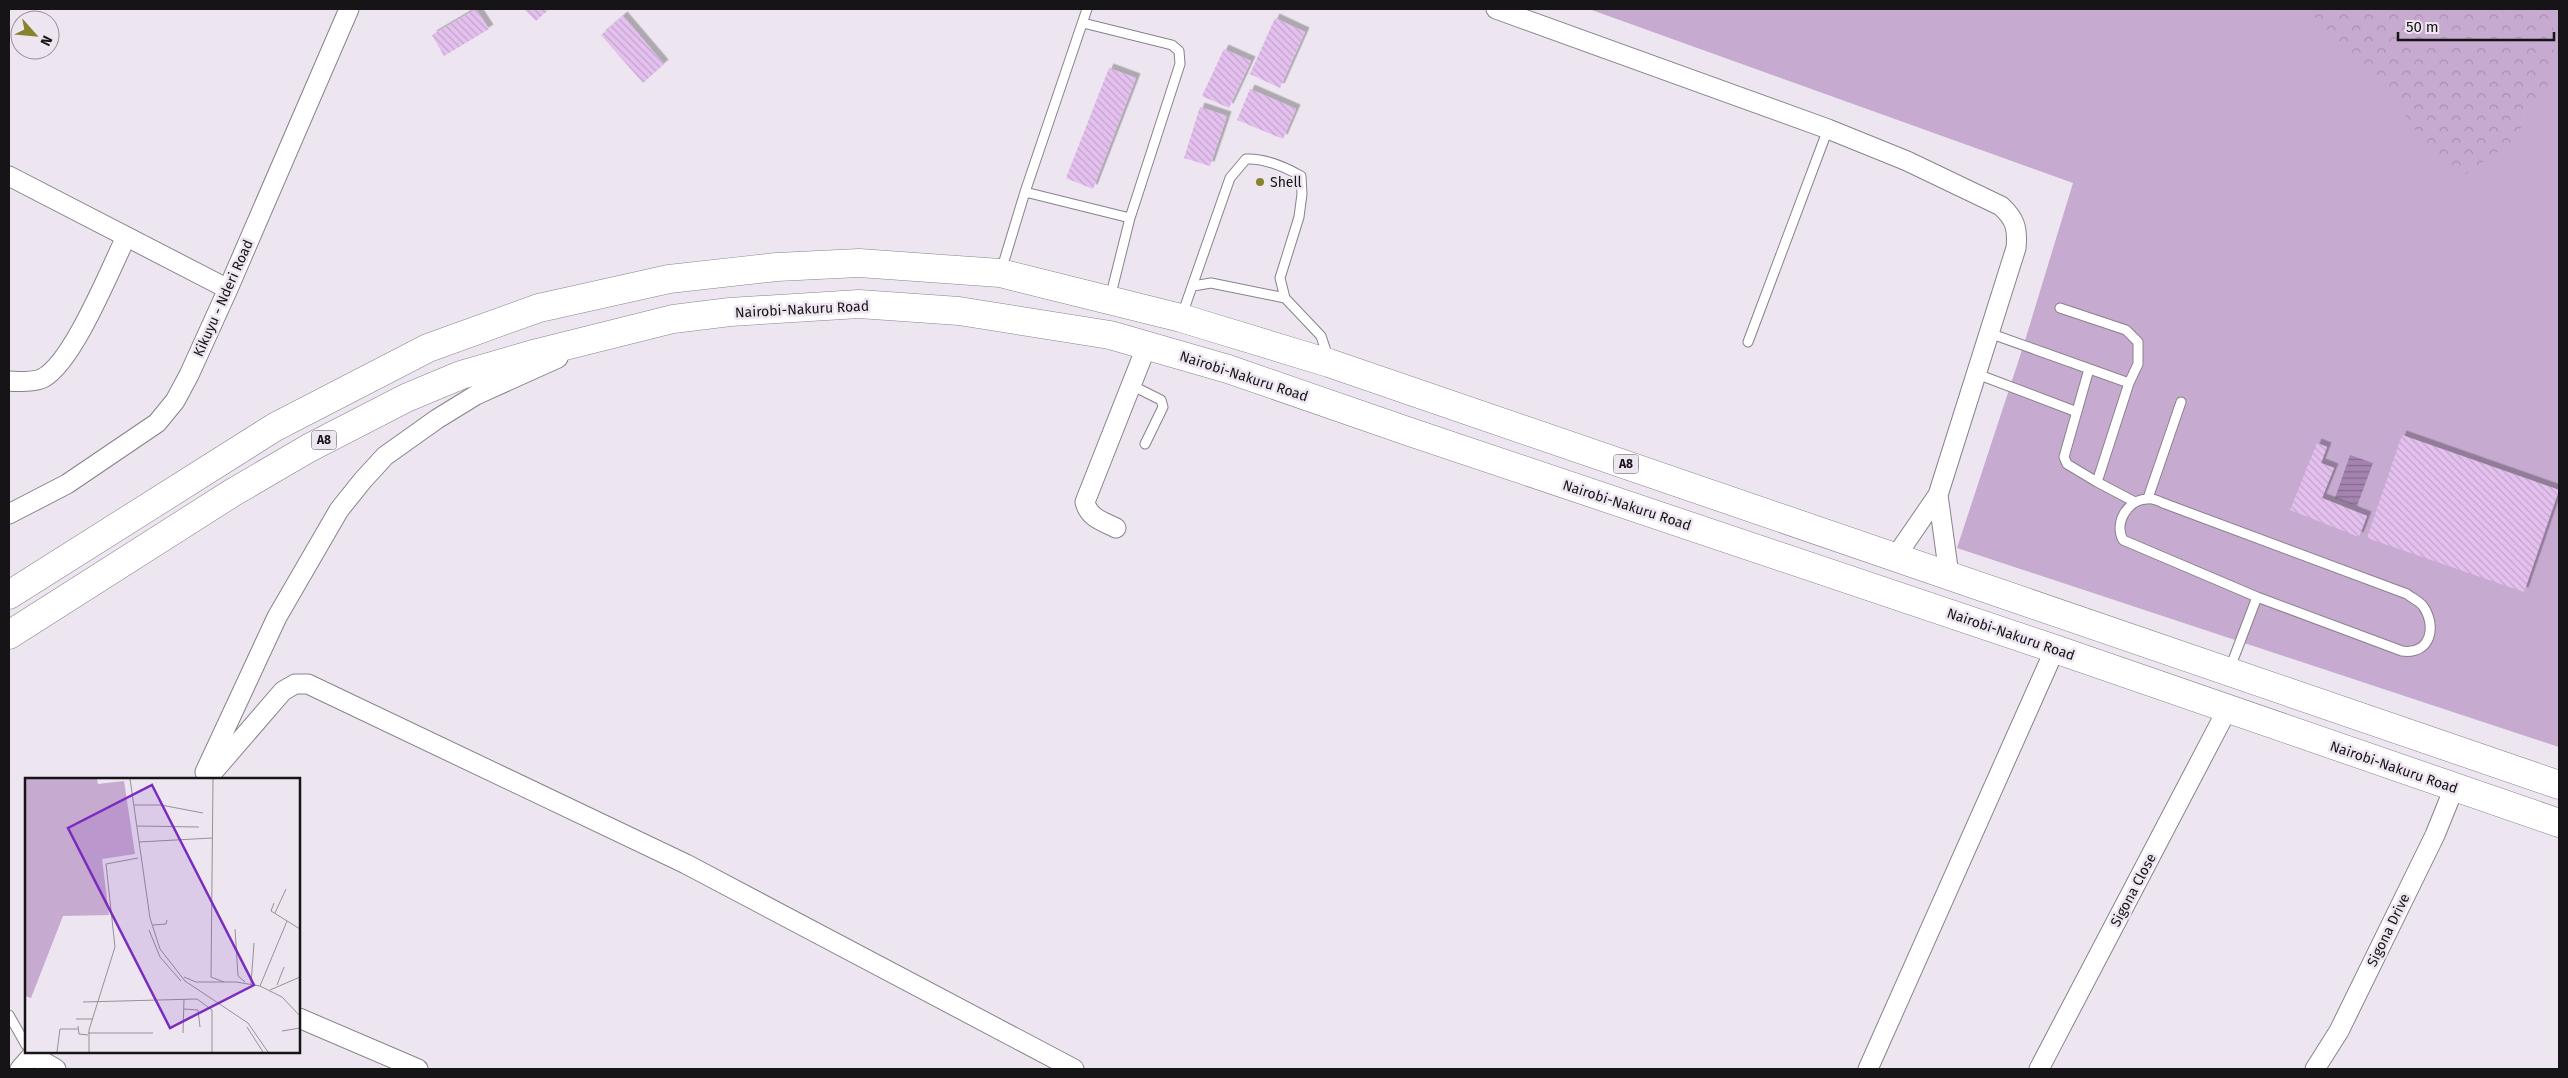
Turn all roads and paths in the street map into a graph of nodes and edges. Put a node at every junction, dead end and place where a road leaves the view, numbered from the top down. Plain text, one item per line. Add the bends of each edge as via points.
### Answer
1 (349, 9) edge
2 (1087, 9) edge
3 (1496, 9) edge
4 (1083, 23) junction
5 (1828, 129) junction
6 (9, 176) edge
7 (1024, 192) junction
8 (1130, 218) junction
9 (126, 237) junction
10 (1000, 274) junction
11 (1193, 286) junction
12 (228, 289) junction
13 (1285, 298) junction
14 (1110, 300) junction
15 (2060, 308) dead end
16 (1181, 318) junction
17 (673, 319) junction
18 (1989, 333) junction
19 (1748, 342) dead end
20 (1147, 345) junction
21 (1330, 363) junction
22 (2089, 369) junction
23 (1977, 374) junction
24 (9, 380) edge
25 (2129, 384) junction
26 (1131, 385) junction
27 (2181, 402) dead end
28 (2077, 412) junction
29 (1145, 444) dead end
30 (2097, 482) junction
31 (1938, 495) junction
32 (2148, 498) junction
33 (2135, 502) junction
34 (9, 514) edge
35 (1116, 528) dead end
36 (1896, 556) junction
37 (1950, 575) junction
38 (9, 595) edge
39 (2258, 597) junction
40 (9, 635) edge
41 (2055, 649) junction
42 (2229, 671) junction
43 (2226, 710) junction
44 (202, 778) edge
45 (208, 778) edge
46 (2559, 785) edge
47 (2454, 788) junction
48 (2559, 824) edge
49 (9, 1015) edge
50 (300, 1018) edge
51 (25, 1046) edge
52 (29, 1054) edge
53 (56, 1069) edge
54 (418, 1069) edge
55 (1074, 1069) edge
56 (1868, 1069) edge
57 (2039, 1069) edge
58 (2315, 1069) edge

1 - 12 street, Kikuyu - Nderi Road
2 - 4 lane
3 - 5 street
4 - 7 lane
4 - 8 lane via 1172,45 1179,51 1180,64
5 - 18 street via 1907,161 2001,206 2013,217 2018,236 2016,248
5 - 19 lane
6 - 9 street
7 - 8 lane
7 - 10 lane
8 - 14 lane
9 - 12 street
9 - 24 street via 72,345 58,365 42,378
10 - 14 highway, A8
10 - 38 highway, A8 via 859,263 777,267 669,279 539,308 428,348 275,427
11 - 13 lane via 1211,283
11 - 13 lane via 1230,178 1246,159 1257,158 1301,176 1299,217 1280,278
11 - 16 lane
12 - 34 street, Kikuyu - Nderi Road via 189,375 175,400 156,423 67,484
13 - 21 lane via 1321,336
14 - 16 highway, A8
15 - 25 lane via 2107,323 2134,336 2138,342 2139,358
16 - 21 highway, A8
17 - 20 highway, Nairobi-Nakuru Road / A8 via 859,304 959,311 1110,335
17 - 40 highway, A8 via 461,375 406,398 240,488
17 - 44 street via 562,356 476,395 385,456 339,510 277,617
18 - 22 lane
18 - 23 street
20 - 26 street
20 - 41 highway, Nairobi-Nakuru Road / A8 via 1228,368
21 - 36 highway, A8
22 - 25 lane
22 - 28 lane
23 - 28 lane
23 - 31 street
25 - 30 lane
26 - 29 lane via 1161,400 1162,406
26 - 35 street via 1085,502 1088,512 1095,518
27 - 32 lane
28 - 30 lane via 2064,457 2067,464
30 - 33 lane
31 - 36 street
31 - 37 street
32 - 33 lane
32 - 39 lane via 2407,594 2428,614 2430,632 2420,648 2412,652 2402,651
33 - 39 lane via 2120,523 2119,532 2123,540
36 - 37 highway, A8
37 - 42 highway, A8
39 - 42 lane
41 - 43 highway, Nairobi-Nakuru Road / A8
41 - 56 street
42 - 46 highway, A8
43 - 47 highway, Nairobi-Nakuru Road / A8
43 - 57 street, Sigona Close
45 - 55 street via 283,691 295,684 308,684 686,864
47 - 48 highway, Nairobi-Nakuru Road / A8
47 - 58 street, Sigona Drive via 2435,835 2339,1031
49 - 51 lane
50 - 54 street
52 - 53 street

